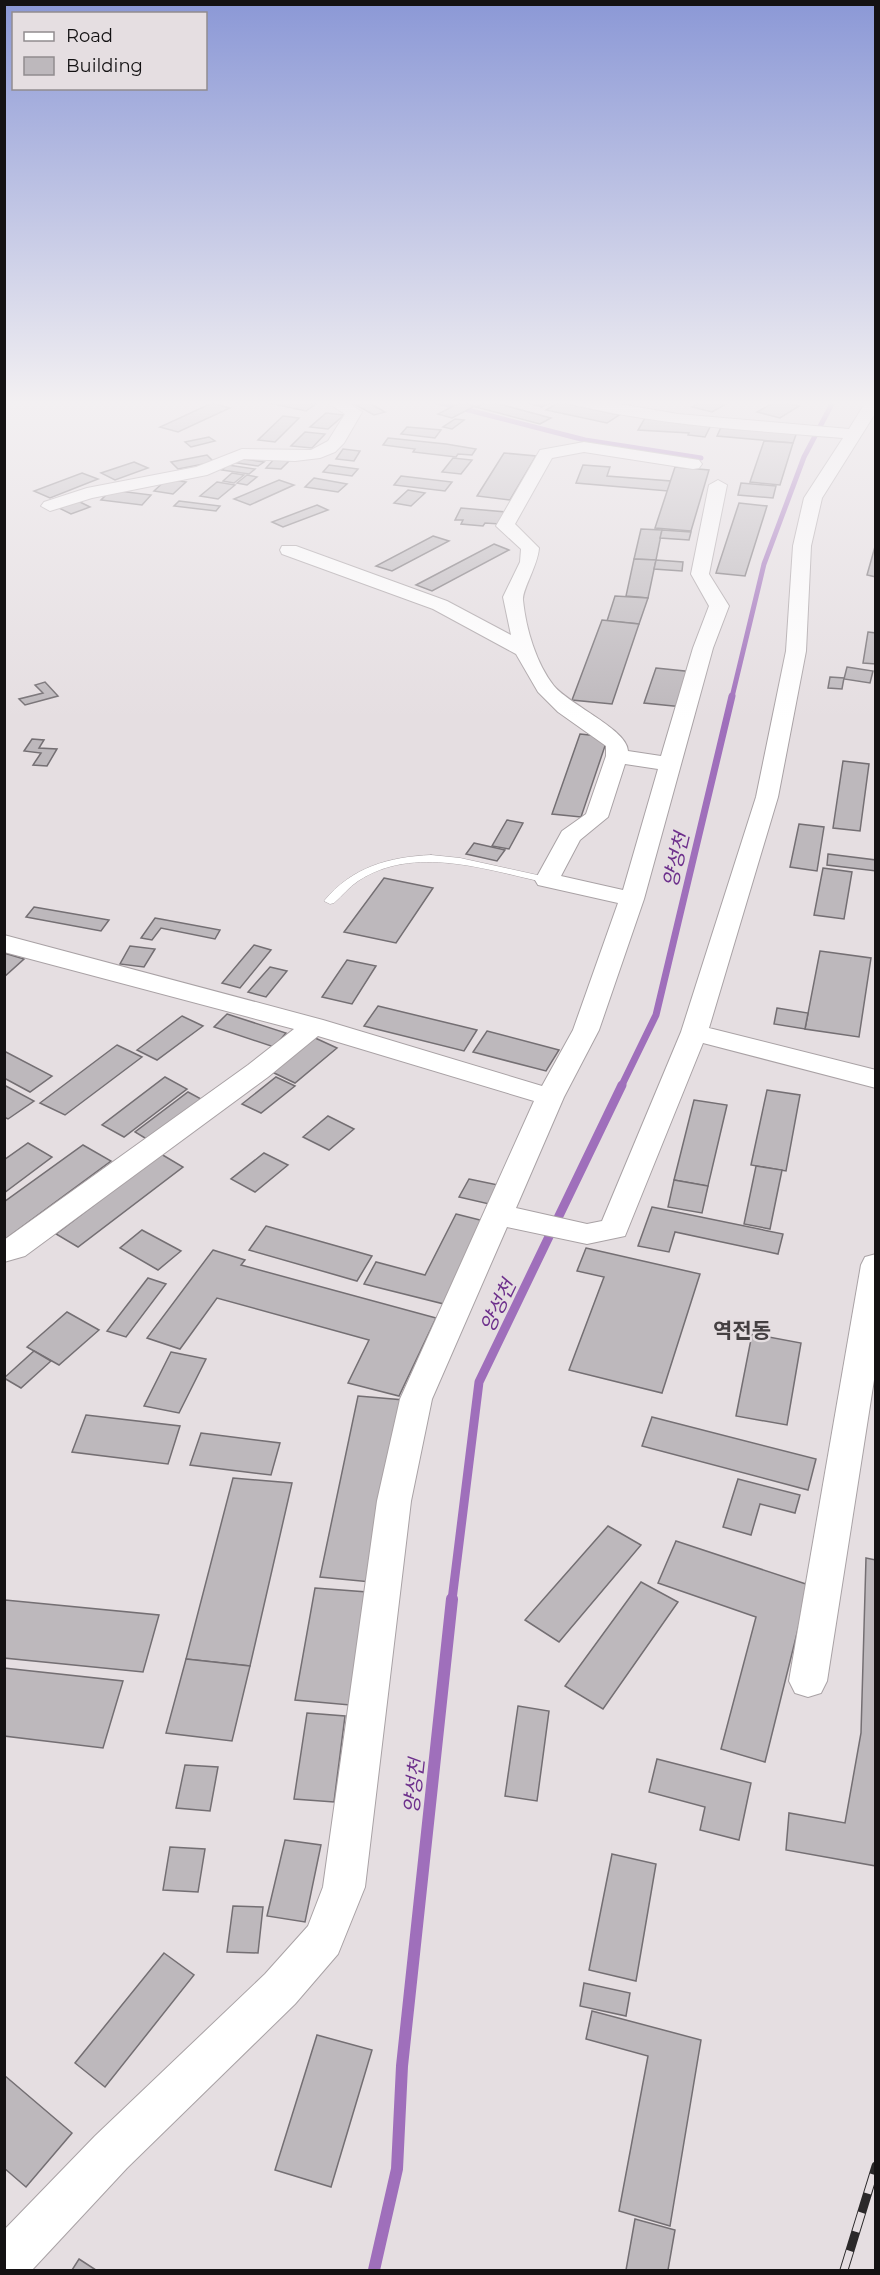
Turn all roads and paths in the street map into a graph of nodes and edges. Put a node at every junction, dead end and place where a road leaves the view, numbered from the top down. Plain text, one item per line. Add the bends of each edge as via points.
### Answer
1 (517, 506) edge
2 (713, 506) edge
3 (811, 506) edge
4 (289, 550) dead end
5 (524, 650) junction
6 (617, 756) junction
7 (672, 764) junction
8 (548, 880) junction
9 (632, 899) junction
10 (330, 901) dead end
11 (4, 942) edge
12 (314, 1026) junction
13 (694, 1032) junction
14 (876, 1079) edge
15 (550, 1097) junction
16 (512, 1218) junction
17 (4, 1251) edge
18 (876, 1265) edge
19 (808, 1682) dead end
20 (4, 2265) edge

1 - 5 street via 506,526 530,548 529,562 513,597
2 - 7 street via 700,574 719,606
3 - 13 street via 802,546 796,651 767,797
4 - 5 street via 440,605
5 - 6 street via 545,688 565,708 617,744
6 - 7 street
6 - 8 street via 596,817 570,836
7 - 9 street
8 - 9 street
8 - 10 lane via 434,858 400,858 367,869 344,884
9 - 15 street via 586,1029
11 - 12 street
12 - 15 street
12 - 17 street via 258,1071 14,1248
13 - 14 street
13 - 16 street via 614,1229 587,1234
15 - 16 street
16 - 20 street via 416,1399 394,1501 344,1887 323,1940 280,1989 111,2152
18 - 19 street

